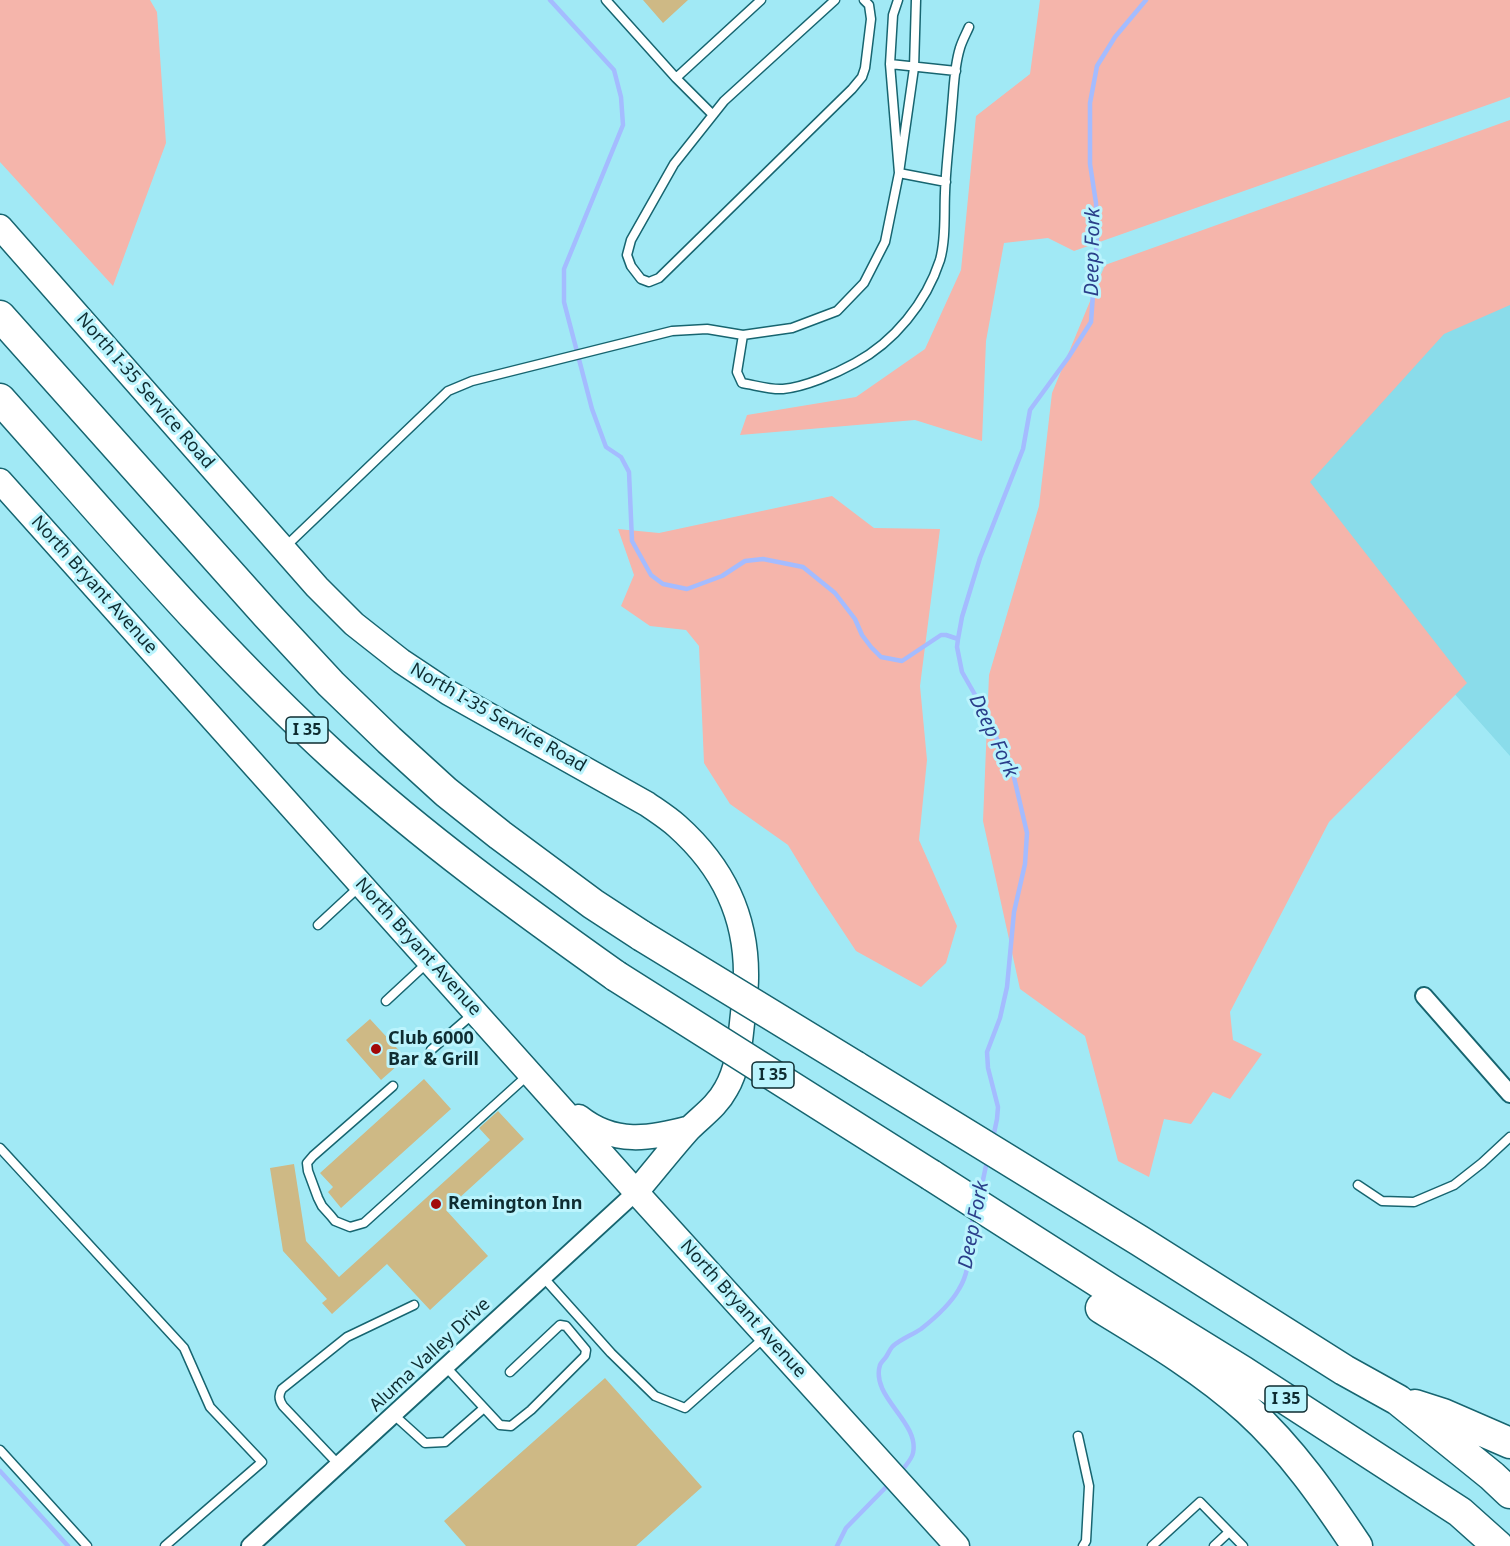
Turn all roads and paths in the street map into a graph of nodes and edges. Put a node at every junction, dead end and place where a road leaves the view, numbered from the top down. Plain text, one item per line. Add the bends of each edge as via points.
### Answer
1 (606, 0) edge
2 (761, 0) edge
3 (835, 0) edge
4 (864, 0) edge
5 (898, 0) edge
6 (916, 0) edge
7 (969, 27) dead end
8 (890, 64) junction
9 (914, 68) junction
10 (956, 70) junction
11 (676, 78) junction
12 (713, 115) junction
13 (899, 173) junction
14 (946, 182) junction
15 (0, 227) edge
16 (0, 316) edge
17 (743, 335) junction
18 (0, 399) edge
19 (0, 481) edge
20 (284, 548) junction
21 (362, 885) junction
22 (318, 925) dead end
23 (430, 960) junction
24 (1424, 996) dead end
25 (386, 1001) dead end
26 (476, 1011) junction
27 (431, 1050) dead end
28 (531, 1073) junction
29 (393, 1086) dead end
30 (1510, 1094) edge
31 (551, 1095) junction
32 (690, 1128) junction
33 (1510, 1137) edge
34 (0, 1148) edge
35 (1358, 1185) dead end
36 (636, 1192) junction
37 (543, 1277) junction
38 (1106, 1299) junction
39 (414, 1305) dead end
40 (767, 1335) junction
41 (446, 1367) junction
42 (510, 1372) dead end
43 (1398, 1400) junction
44 (484, 1408) junction
45 (394, 1415) junction
46 (1078, 1436) dead end
47 (1510, 1443) edge
48 (0, 1450) edge
49 (339, 1465) junction
50 (1501, 1485) edge
51 (1229, 1532) junction
52 (951, 1539) edge
53 (1510, 1539) edge
54 (87, 1546) edge
55 (165, 1546) edge
56 (250, 1546) edge
57 (1083, 1546) edge
58 (1152, 1546) edge
59 (1214, 1546) edge
60 (1243, 1546) edge
61 (1357, 1546) edge
62 (1500, 1546) edge

1 - 11 lane
2 - 11 lane
3 - 12 lane
4 - 12 lane via 871,19 862,77 659,278 649,282 641,279 627,255 631,240 674,164
5 - 8 lane via 893,15
6 - 9 lane
7 - 10 lane
8 - 9 lane
8 - 13 lane
9 - 10 lane
9 - 13 lane
10 - 14 lane
11 - 12 lane
13 - 14 lane
13 - 17 lane via 885,242 864,283 837,310 792,328
14 - 17 lane via 943,244 927,290 891,339 871,355 795,387 759,386 742,383 737,372
15 - 20 main road, North I-35 Service Road
16 - 43 highway, I 35, bridge via 332,684 473,813 642,936
17 - 20 lane via 707,329 672,331 472,381 448,391
18 - 38 highway, I 35, bridge via 209,633 321,744 405,818 477,876 616,976 931,1175
19 - 21 main road, North Bryant Avenue
20 - 32 main road, North I-35 Service Road via 354,624 401,661 458,698 647,804 676,825 715,867 724,882 745,948 741,1034 735,1068 726,1090 715,1106
21 - 22 lane
21 - 23 main road, North Bryant Avenue
23 - 25 lane
23 - 26 main road, North Bryant Avenue
24 - 30 street
26 - 27 lane
26 - 28 main road, North Bryant Avenue
28 - 29 lane via 364,1223 350,1227 336,1221 322,1206 308,1163
28 - 31 main road, North Bryant Avenue
31 - 32 main road via 586,1123 613,1135 646,1138
31 - 36 main road, North Bryant Avenue
32 - 36 main road, North I-35 Service Road
33 - 35 lane via 1454,1185 1414,1202 1382,1201
34 - 55 lane via 184,1348 210,1407 262,1462
36 - 37 street, Aluma Valley Drive
36 - 40 main road, North Bryant Avenue
37 - 40 lane via 655,1396 685,1408
37 - 41 street, Aluma Valley Drive
38 - 61 highway via 1248,1410 1290,1453
38 - 62 highway, I 35 via 1168,1324 1460,1512
39 - 49 lane via 347,1337 279,1394 283,1406
40 - 52 main road, North Bryant Avenue
41 - 44 lane
41 - 45 street, Aluma Valley Drive
42 - 44 lane via 560,1325 566,1326 586,1350 585,1356 511,1426 500,1425
43 - 47 highway via 1443,1414
43 - 50 highway, I 35
44 - 45 lane via 445,1442 425,1443
45 - 49 street, Aluma Valley Drive
46 - 57 lane via 1089,1486
48 - 54 lane
49 - 56 street, Aluma Valley Drive
51 - 58 lane via 1200,1502
51 - 59 lane
51 - 60 lane
53 - 62 main road

